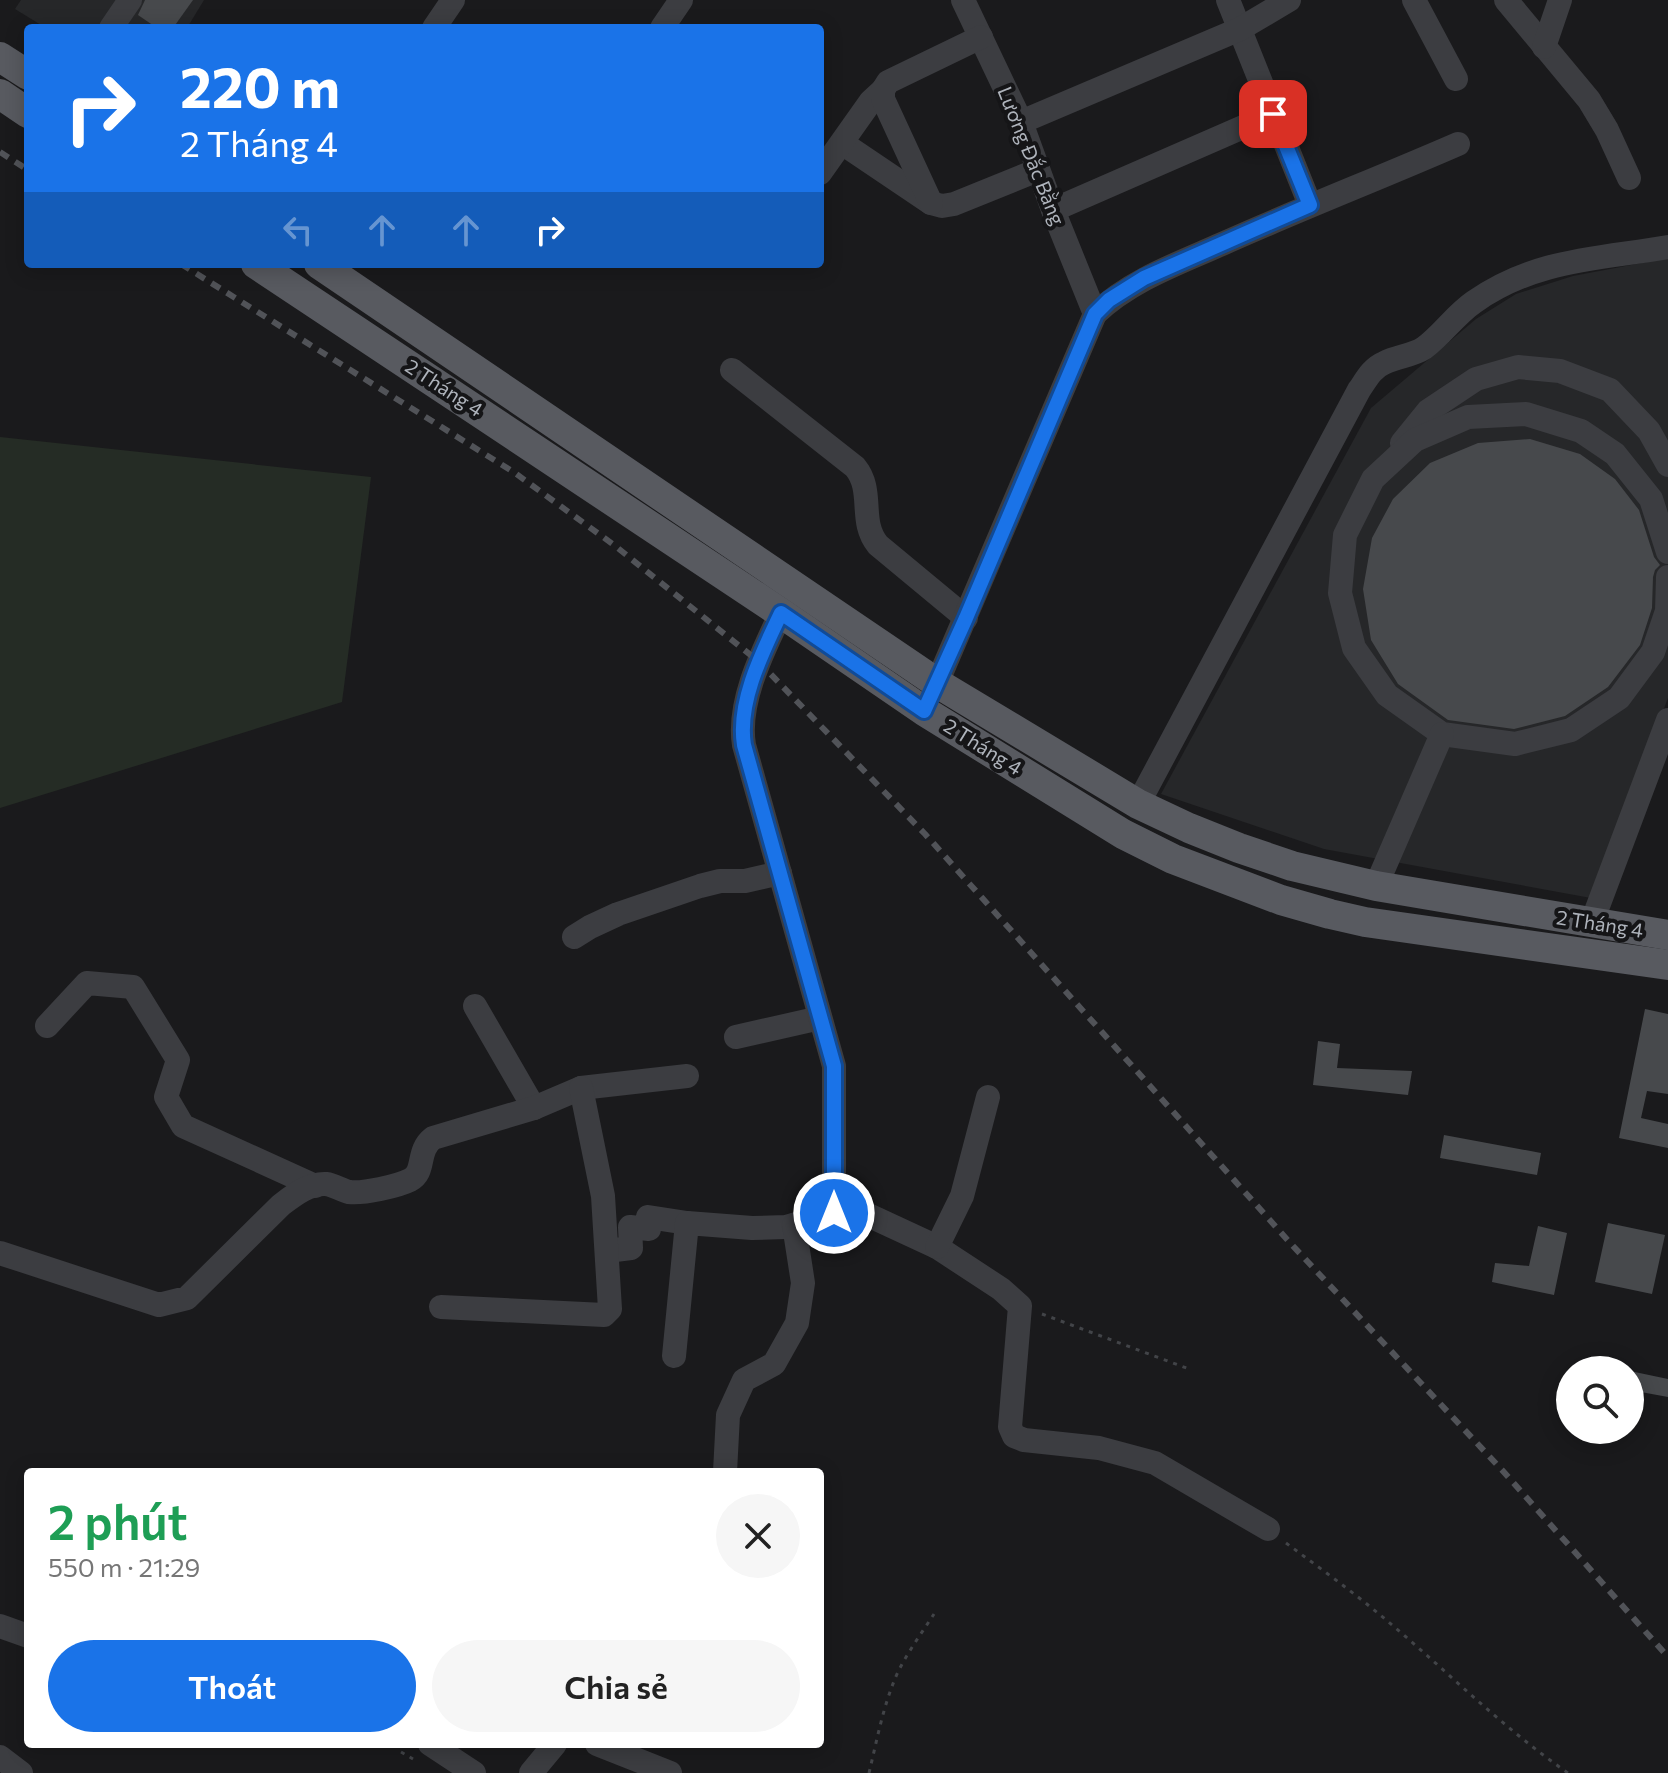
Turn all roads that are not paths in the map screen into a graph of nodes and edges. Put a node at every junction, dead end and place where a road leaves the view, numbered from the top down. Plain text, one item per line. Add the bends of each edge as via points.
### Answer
1 (130, 0) edge
2 (453, 0) edge
3 (681, 0) edge
4 (963, 0) edge
5 (1228, 0) edge
6 (1289, 0) edge
7 (1414, 0) edge
8 (1506, 0) edge
9 (1560, 0) edge
10 (114, 24) edge
11 (437, 24) edge
12 (665, 24) edge
13 (1240, 29) junction
14 (981, 37) junction
15 (1544, 47) junction
16 (0, 57) edge
17 (24, 72) edge
18 (1456, 79) dead end
19 (883, 90) junction
20 (0, 94) edge
21 (24, 110) edge
22 (1273, 114) junction
23 (1021, 122) junction
24 (842, 143) junction
25 (1458, 144) dead end
26 (824, 168) edge
27 (1038, 170) junction
28 (1629, 178) dead end
29 (931, 203) junction
30 (1310, 205) junction
31 (1053, 210) junction
32 (1668, 247) edge
33 (268, 268) edge
34 (325, 268) edge
35 (1095, 314) junction
36 (732, 370) dead end
37 (505, 390) junction
38 (487, 417) junction
39 (1668, 465) edge
40 (1373, 479) junction
41 (1668, 552) edge
42 (1668, 577) edge
43 (781, 613) junction
44 (966, 618) junction
45 (937, 683) junction
46 (924, 711) junction
47 (1668, 720) edge
48 (1442, 734) junction
49 (1138, 804) junction
50 (1123, 834) junction
51 (780, 873) junction
52 (1376, 886) junction
53 (1365, 922) junction
54 (1592, 922) junction
55 (1668, 935) edge
56 (574, 937) dead end
57 (1668, 965) edge
58 (475, 1006) dead end
59 (820, 1018) junction
60 (47, 1026) dead end
61 (736, 1037) dead end
62 (687, 1076) dead end
63 (581, 1088) junction
64 (988, 1097) dead end
65 (534, 1108) junction
66 (315, 1186) junction
67 (834, 1213) junction
68 (687, 1223) junction
69 (794, 1225) junction
70 (937, 1247) junction
71 (607, 1251) junction
72 (0, 1253) edge
73 (441, 1307) dead end
74 (674, 1356) dead end
75 (725, 1468) edge
76 (1268, 1529) road end
77 (0, 1626) edge
78 (24, 1635) edge
79 (436, 1748) edge
80 (552, 1748) edge
81 (607, 1748) edge
82 (0, 1757) edge
83 (21, 1773) edge
84 (474, 1773) edge
85 (531, 1773) edge
86 (670, 1773) edge

1 - 10 street
2 - 11 street
3 - 12 street
4 - 14 street, Lương Đắc Bằng
5 - 13 street
6 - 13 street
7 - 18 street
8 - 15 street
9 - 15 street
13 - 22 street
13 - 23 street
14 - 19 street via 888,82
14 - 23 street, Lương Đắc Bằng
15 - 28 street via 1589,100
16 - 17 main road
19 - 24 street
19 - 29 street
20 - 21 main road
22 - 30 street
22 - 31 street
23 - 27 street, Lương Đắc Bằng
24 - 26 street
24 - 29 street
25 - 30 street
27 - 29 street via 954,204
27 - 31 street, Lương Đắc Bằng
30 - 35 street via 1144,278
31 - 35 street, Lương Đắc Bằng
32 - 49 street via 1537,270 1473,302 1422,349 1381,364 1370,374
33 - 38 main road, 2 Tháng 4
34 - 37 main road, 2 Tháng 4
35 - 44 street
36 - 44 street via 855,467 866,487 871,537
37 - 38 main road
37 - 45 main road, 2 Tháng 4
38 - 43 main road, 2 Tháng 4
39 - 40 street via 1649,431 1610,390 1560,371 1518,367 1476,379 1428,411
40 - 41 street via 1415,440 1468,417 1526,414 1581,431 1615,454 1651,499
40 - 48 street via 1345,535 1340,593 1354,648 1387,695
42 - 48 street via 1667,611 1653,652 1619,698 1571,730 1515,744
43 - 46 main road, 2 Tháng 4
43 - 51 street via 758,661 742,722
44 - 45 street
45 - 46 main road
45 - 49 main road, 2 Tháng 4
46 - 50 main road, 2 Tháng 4
47 - 54 street
48 - 52 street
49 - 50 main road
49 - 52 main road, 2 Tháng 4 via 1252,853
50 - 53 main road, 2 Tháng 4 via 1281,900
51 - 56 street via 700,886 618,914
51 - 59 street
52 - 53 main road
52 - 54 main road, 2 Tháng 4
53 - 57 main road, 2 Tháng 4
54 - 55 main road, 2 Tháng 4
58 - 65 street
59 - 61 street
59 - 67 street via 834,1066
60 - 66 street via 87,983 133,987 178,1060 166,1097 183,1126
62 - 63 street
63 - 65 street
63 - 71 street via 603,1196
64 - 70 street via 962,1196
65 - 66 street via 433,1138 424,1146 411,1180 360,1192
66 - 72 street via 281,1205 187,1298 159,1305
67 - 69 street
67 - 70 street via 868,1215
68 - 69 street
68 - 71 street via 648,1217 649,1229 630,1227 631,1248
68 - 74 street
69 - 75 street via 803,1283 797,1323 774,1364 744,1380 728,1415
70 - 76 street via 1020,1306 1010,1427 1014,1436 1099,1448 1155,1463
71 - 73 street via 610,1309 604,1315
77 - 78 street
79 - 84 street
80 - 85 street
81 - 86 street
82 - 83 street

